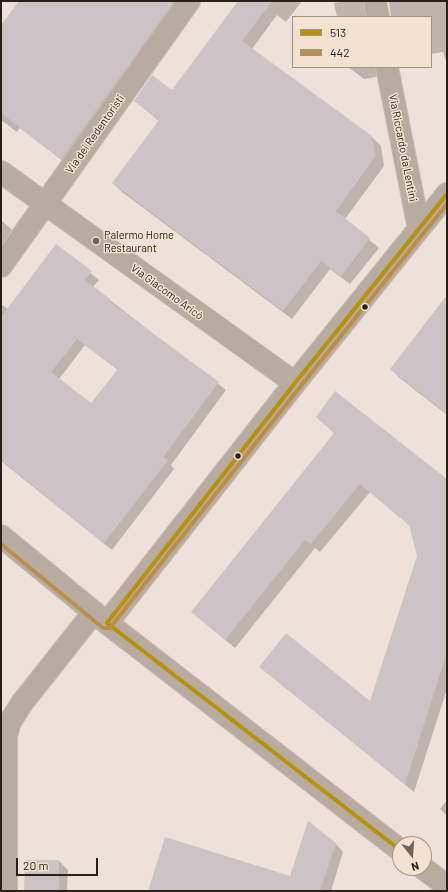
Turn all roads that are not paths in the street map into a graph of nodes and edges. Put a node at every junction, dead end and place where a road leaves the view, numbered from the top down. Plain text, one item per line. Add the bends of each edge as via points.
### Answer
1 (189, 1) edge
2 (374, 1) edge
3 (378, 16) edge
4 (387, 68) edge
5 (1, 172) edge
6 (447, 194) edge
7 (45, 204) junction
8 (419, 229) junction
9 (1, 266) edge
10 (295, 383) junction
11 (1, 536) edge
12 (100, 618) junction
13 (392, 844) edge
14 (432, 875) edge
15 (447, 886) edge
16 (6, 891) edge

1 - 7 street, Via dei Redentoristi
2 - 3 street
4 - 8 street, Via Riccardo da Lentini
5 - 7 street, Via Giacomo Aricò
6 - 8 street
7 - 9 street, Via dei Redentoristi
7 - 10 street, Via Giacomo Aricò
8 - 10 street
10 - 12 street
11 - 12 street
12 - 13 street
12 - 16 street via 22,703 10,722 6,736
14 - 15 street

